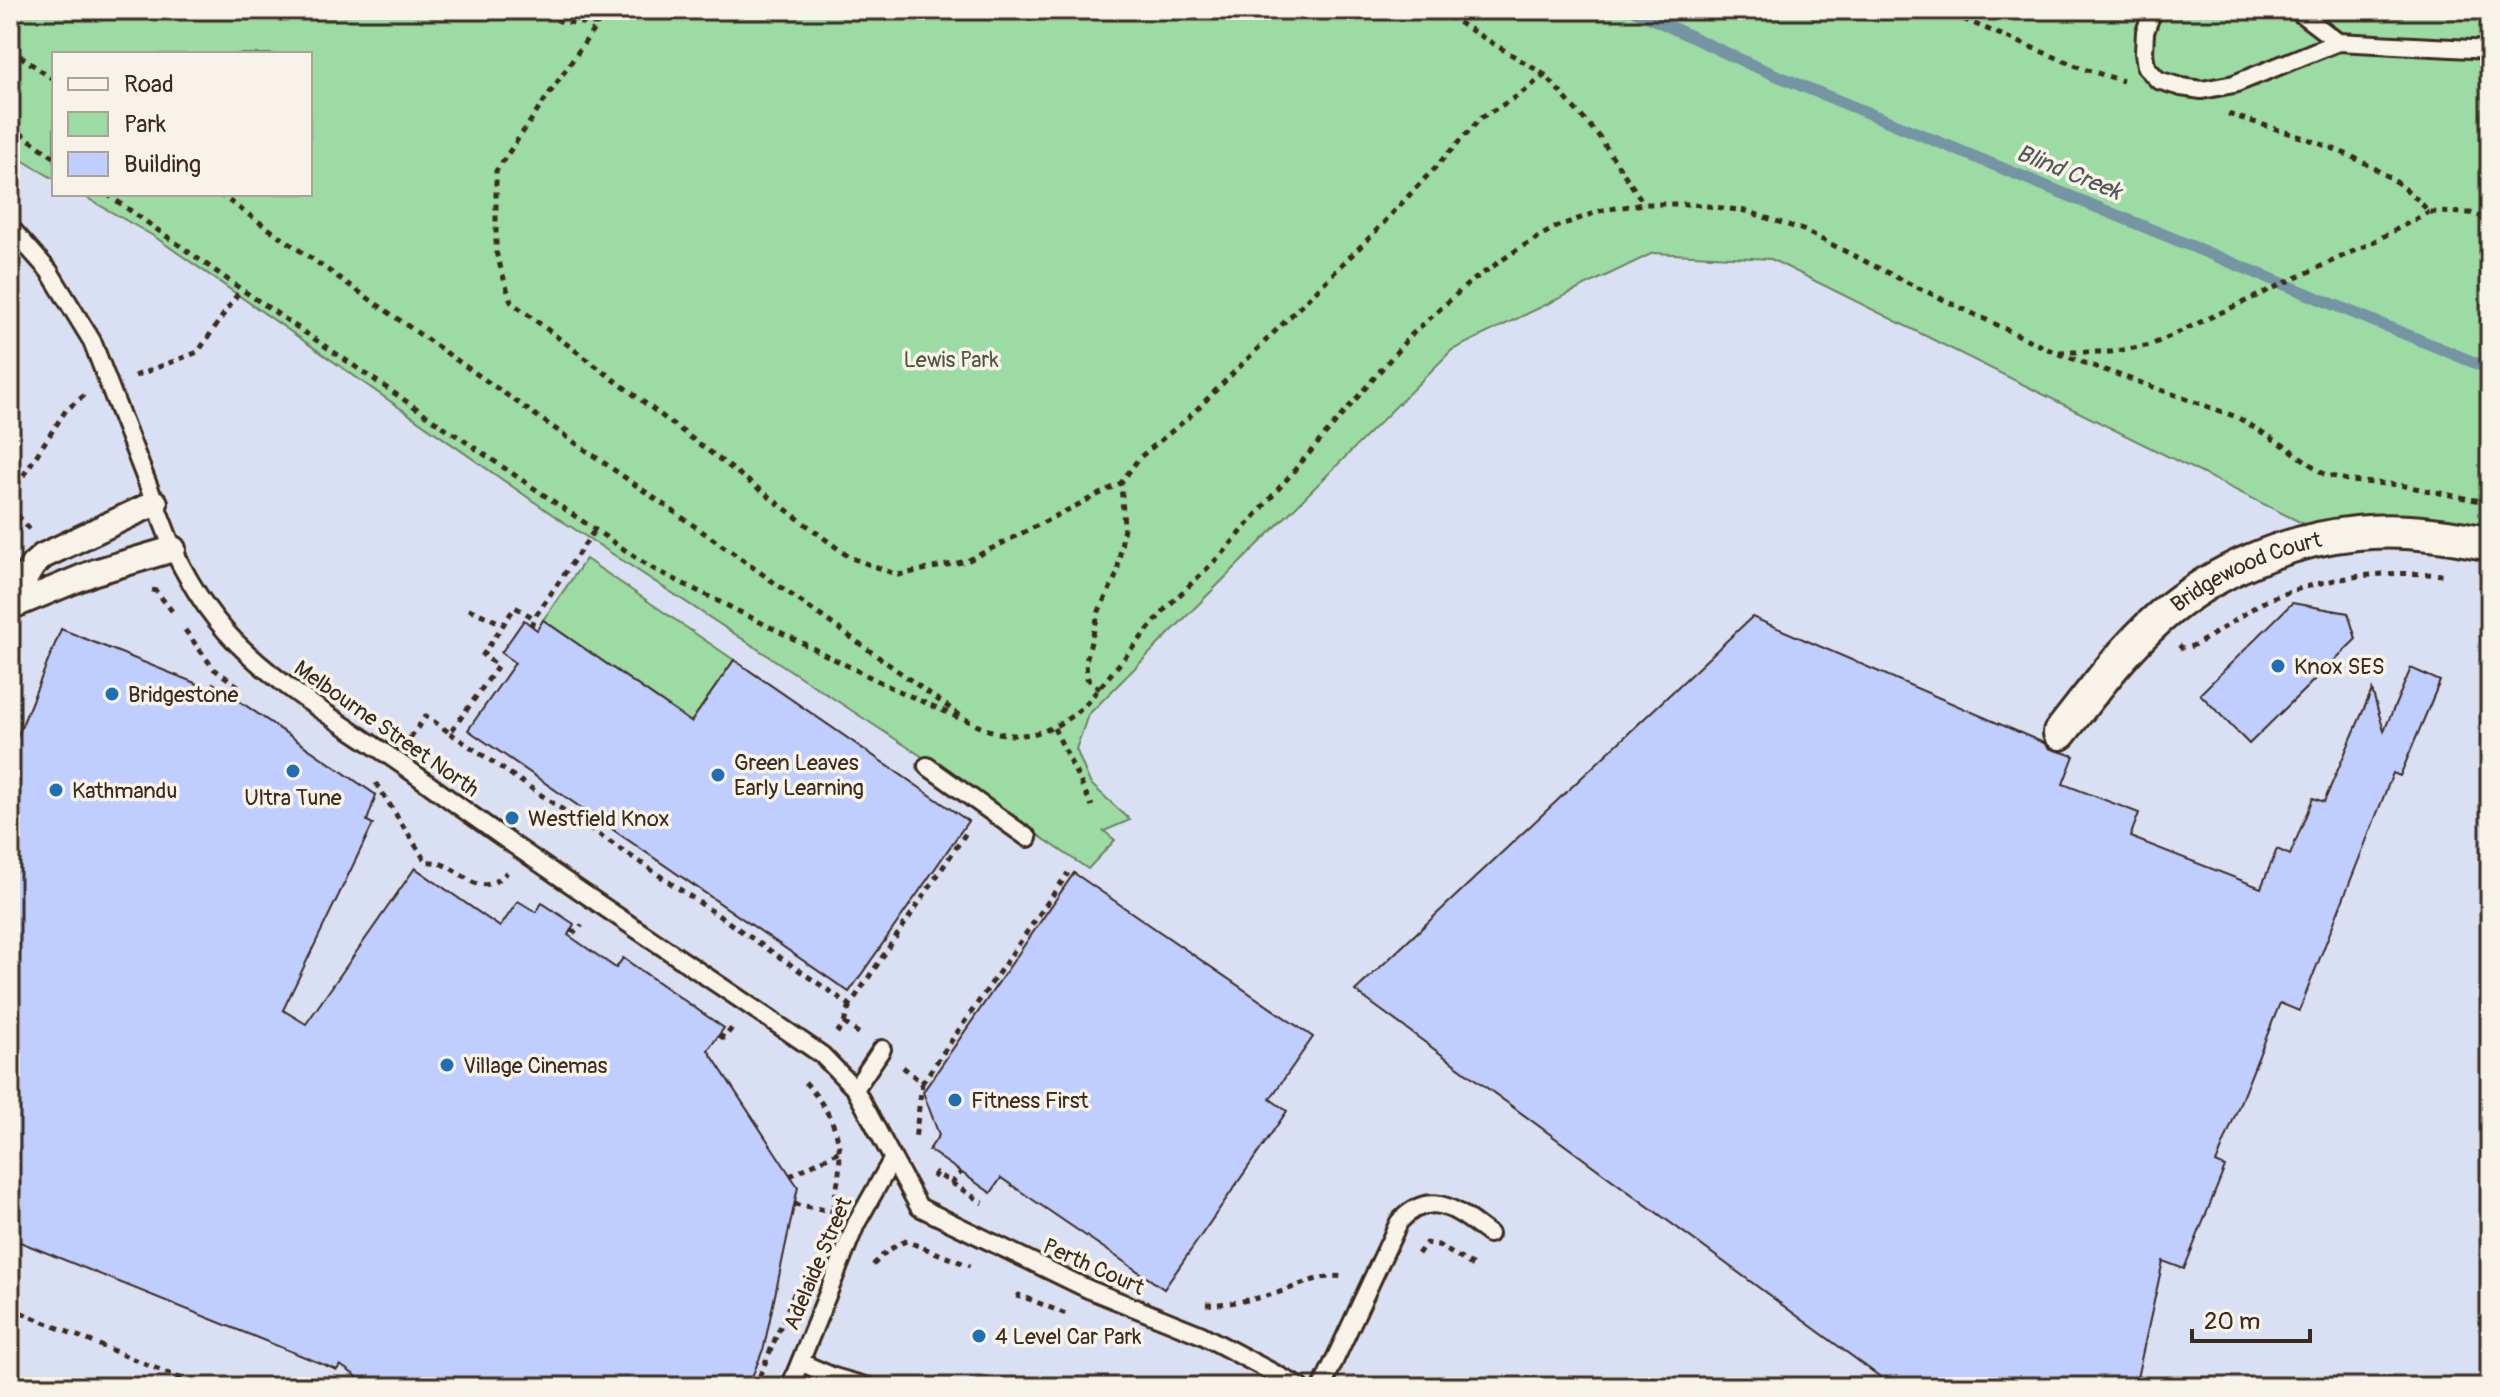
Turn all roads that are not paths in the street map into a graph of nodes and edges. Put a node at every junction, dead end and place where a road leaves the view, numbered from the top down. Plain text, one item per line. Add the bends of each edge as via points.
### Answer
1 (2155, 10) edge
2 (2296, 10) edge
3 (2338, 42) junction
4 (2490, 50) edge
5 (11, 229) edge
6 (155, 503) junction
7 (2490, 544) edge
8 (173, 549) junction
9 (10, 606) edge
10 (2060, 733) dead end
11 (927, 766) dead end
12 (1028, 838) dead end
13 (882, 1049) road end
14 (855, 1089) junction
15 (892, 1160) junction
16 (1489, 1234) dead end
17 (800, 1362) junction
18 (790, 1387) edge
19 (869, 1387) edge
20 (1300, 1387) edge
21 (1322, 1387) edge

1 - 3 lane via 2145,32 2146,67 2158,80 2181,87 2202,90 2234,84
2 - 3 lane
3 - 4 lane
5 - 6 lane, Melbourne Street North via 49,271 92,341
6 - 8 lane, Melbourne Street North
6 - 9 street via 43,556
7 - 10 street, Bridgewood Court via 2419,534 2358,533 2249,562 2197,588 2158,619
8 - 9 street via 95,572
8 - 14 lane, Melbourne Street North via 205,605 243,650 580,891 822,1055
11 - 12 lane
13 - 14 lane
14 - 15 lane, Melbourne Street North
15 - 17 lane, Adelaide Street via 856,1224
15 - 20 lane, Perth Court via 919,1207 1088,1289 1202,1335
16 - 21 lane via 1448,1206 1408,1211
17 - 18 lane, Adelaide Street
17 - 19 lane

